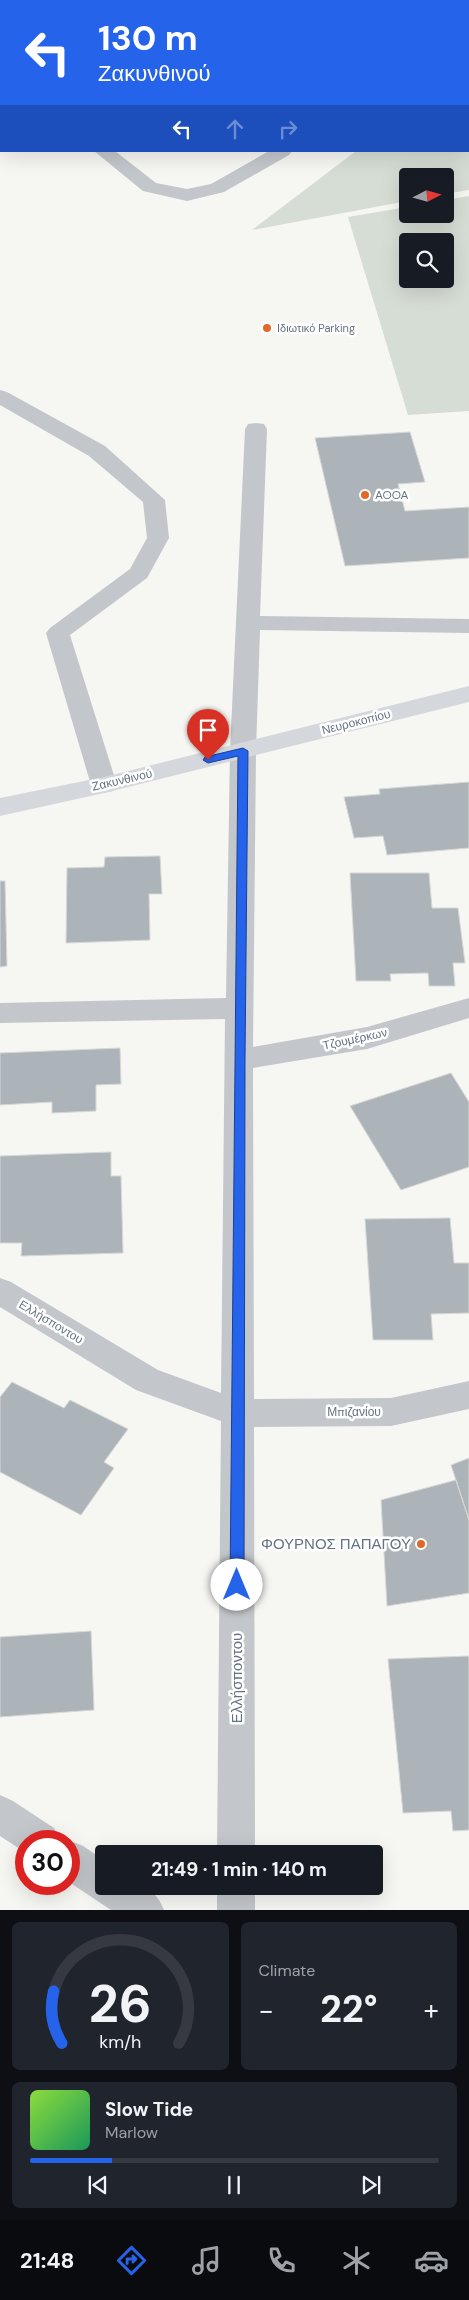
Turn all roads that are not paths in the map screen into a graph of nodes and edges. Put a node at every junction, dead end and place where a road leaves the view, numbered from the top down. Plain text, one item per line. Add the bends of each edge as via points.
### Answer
1 (104, 152) edge
2 (282, 152) edge
3 (0, 396) edge
4 (256, 429) dead end
5 (247, 623) junction
6 (469, 626) edge
7 (469, 694) edge
8 (243, 751) junction
9 (104, 785) junction
10 (0, 807) edge
11 (240, 1008) junction
12 (469, 1008) edge
13 (0, 1013) edge
14 (239, 1060) junction
15 (0, 1291) edge
16 (469, 1395) edge
17 (238, 1412) junction
18 (0, 1814) edge
19 (24, 1830) edge
20 (236, 1845) edge
21 (80, 1866) edge
22 (95, 1876) edge
23 (122, 1895) edge
24 (236, 1895) edge
25 (145, 1910) edge
26 (236, 1910) edge

1 - 2 street via 150,187 186,194 217,188
3 - 9 street via 97,452 154,500 158,538 139,573 58,633
4 - 5 street, Ελλήσποντου
5 - 6 street
5 - 8 street, Ελλήσποντου
7 - 8 street, Νευροκοπίου
8 - 9 street, Ζακυνθινού
8 - 11 street, Ελλήσποντου
9 - 10 street, Ζακυνθινού
11 - 13 street
11 - 14 street, Ελλήσποντου
12 - 14 street, Τζουμέρκων via 367,1038
14 - 17 street, Ελλήσποντου
15 - 17 street, Ελλήσποντου via 148,1380
16 - 17 street, Μπιζανίου via 390,1412
17 - 20 street, Ελλήσποντου
18 - 19 street
21 - 22 street
23 - 25 street
24 - 26 street

